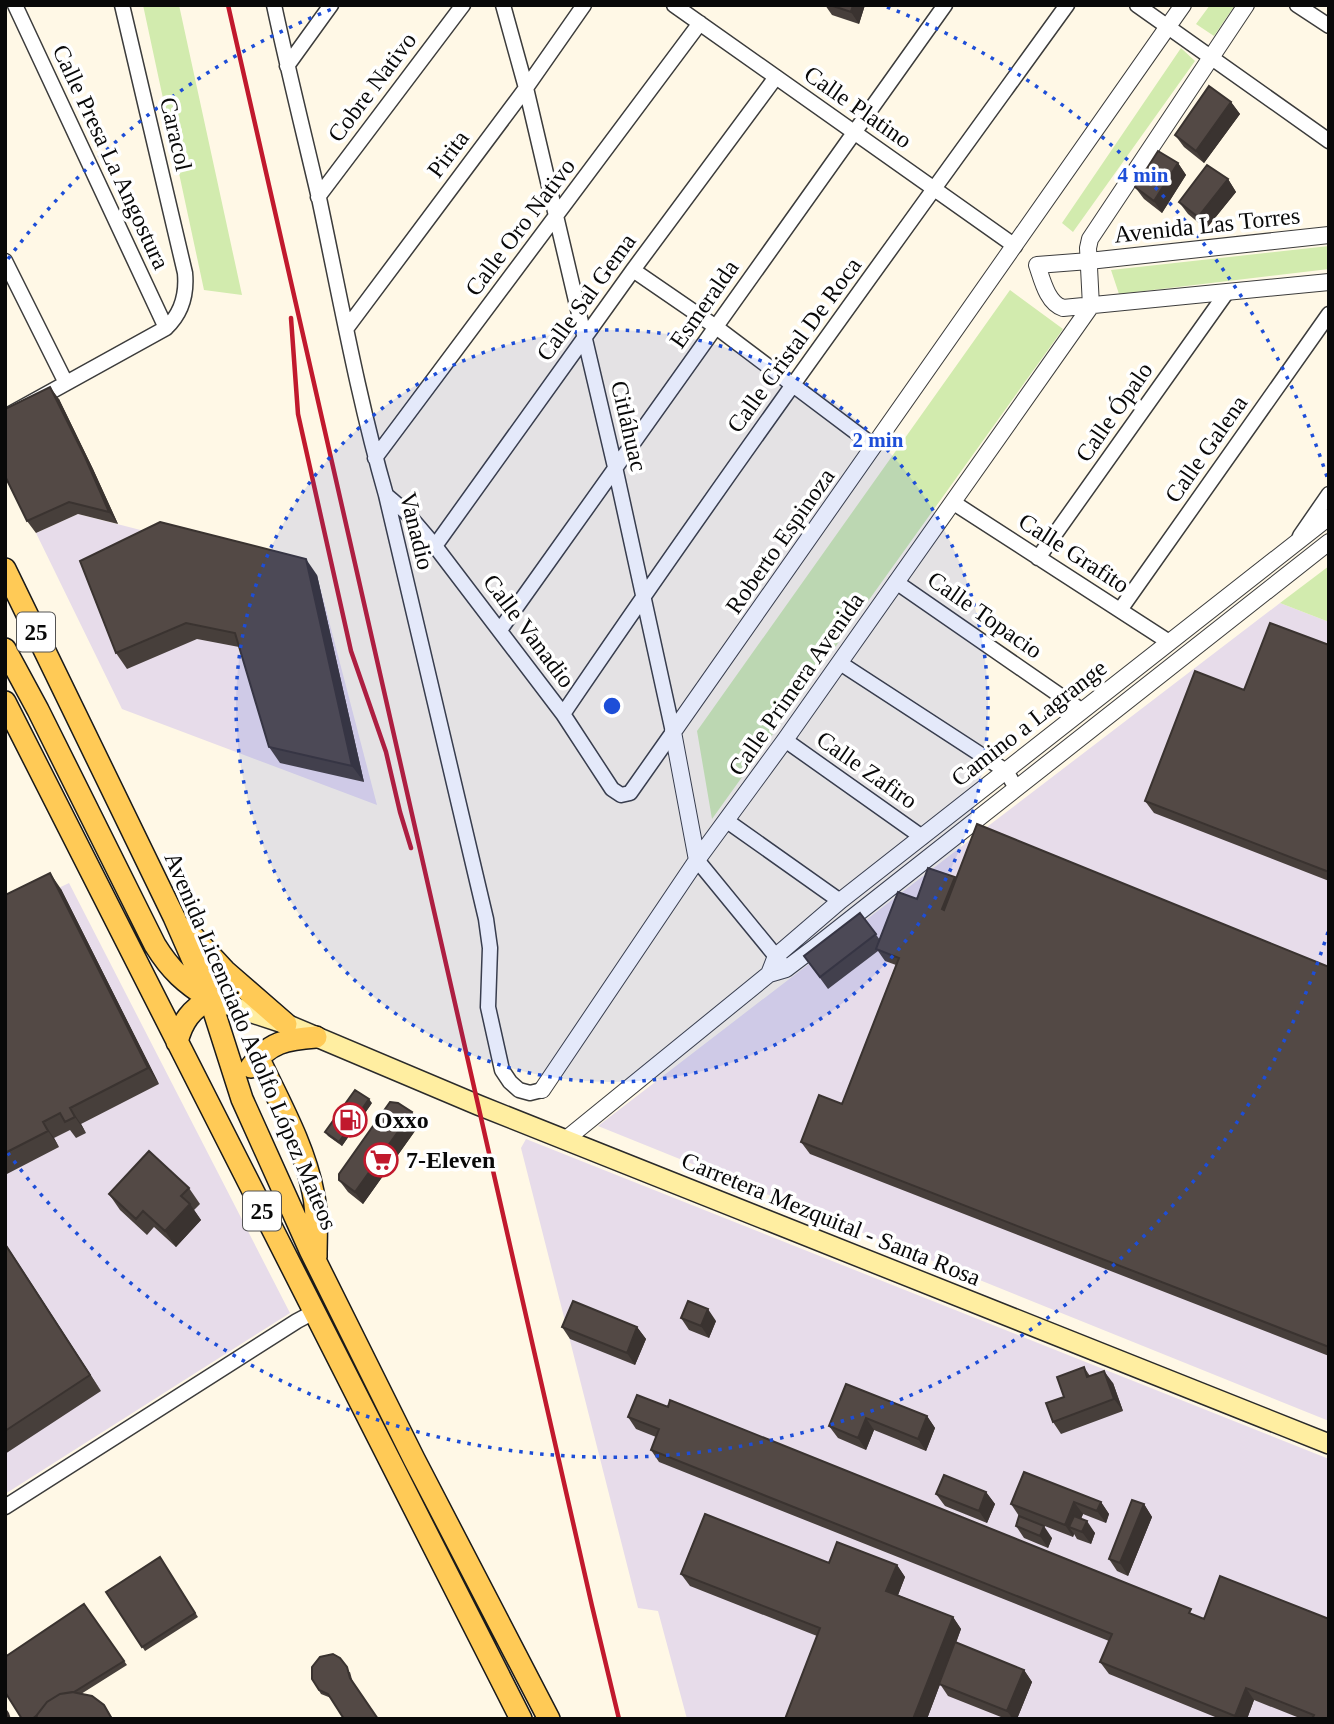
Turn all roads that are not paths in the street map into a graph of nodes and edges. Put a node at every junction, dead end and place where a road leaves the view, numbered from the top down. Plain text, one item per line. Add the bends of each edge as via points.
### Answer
1 (15, 5) edge
2 (122, 5) edge
3 (274, 5) edge
4 (331, 5) edge
5 (463, 5) edge
6 (503, 5) edge
7 (584, 5) edge
8 (674, 5) edge
9 (945, 5) edge
10 (1067, 5) edge
11 (1138, 5) edge
12 (1184, 5) edge
13 (1246, 5) edge
14 (1304, 7) edge
15 (700, 23) junction
16 (1329, 26) edge
17 (1168, 28) junction
18 (1210, 57) junction
19 (287, 65) junction
20 (776, 77) junction
21 (526, 88) junction
22 (854, 134) junction
23 (1329, 141) edge
24 (934, 189) junction
25 (318, 197) junction
26 (556, 217) junction
27 (1329, 235) edge
28 (1015, 246) junction
29 (5, 261) edge
30 (1089, 261) junction
31 (1037, 265) junction
32 (633, 270) junction
33 (1329, 282) edge
34 (1227, 292) junction
35 (1091, 306) junction
36 (1329, 314) edge
37 (716, 327) junction
38 (166, 328) junction
39 (346, 329) junction
40 (585, 337) junction
41 (66, 383) junction
42 (793, 386) junction
43 (5, 417) edge
44 (874, 446) junction
45 (375, 458) junction
46 (615, 467) junction
47 (1329, 494) edge
48 (386, 495) junction
49 (954, 503) junction
50 (1329, 517) edge
51 (1329, 541) edge
52 (1294, 545) junction
53 (435, 546) junction
54 (1038, 558) junction
55 (5, 569) edge
56 (896, 582) junction
57 (642, 597) junction
58 (1120, 610) junction
59 (500, 630) junction
60 (1169, 642) junction
61 (5, 649) edge
62 (840, 663) junction
63 (5, 702) edge
64 (1081, 710) junction
65 (563, 714) junction
66 (673, 732) junction
67 (785, 740) junction
68 (1006, 771) junction
69 (1016, 788) junction
70 (630, 793) joint
71 (727, 821) junction
72 (922, 837) junction
73 (697, 860) junction
74 (840, 901) junction
75 (174, 917) junction
76 (776, 956) junction
77 (786, 969) junction
78 (769, 974) junction
79 (210, 999) junction
80 (286, 1024) junction
81 (316, 1037) junction
82 (177, 1042) junction
83 (258, 1057) junction
84 (542, 1090) joint
85 (242, 1099) junction
86 (565, 1140) junction
87 (316, 1262) junction
88 (314, 1312) junction
89 (1329, 1444) edge
90 (5, 1507) edge
91 (521, 1719) edge
92 (549, 1719) edge

1 - 38 street, Calle Presa La Angostura
2 - 38 street, Caracol via 187,286 184,301
3 - 19 street, Vanadio
4 - 19 street
5 - 25 street, Cobre Nativo
6 - 21 street, Citláhuac
7 - 21 street, Pirita
8 - 15 street, Calle Platino
9 - 22 street, Esmeralda
10 - 24 street, Calle Cristal De Roca
11 - 17 street
12 - 17 street, Roberto Espinoza
13 - 18 street
14 - 16 street
15 - 20 street, Calle Platino
15 - 26 street, Calle Oro Nativo
17 - 18 street
17 - 28 street, Roberto Espinoza
18 - 23 street
18 - 30 street via 1090,239
19 - 25 street, Vanadio
20 - 22 street, Calle Platino
20 - 32 street, Calle Sal Gema
21 - 26 street, Citláhuac
21 - 39 street, Pirita
22 - 24 street, Calle Platino
22 - 37 street, Esmeralda
24 - 28 street, Calle Platino
24 - 42 street, Calle Cristal De Roca
25 - 39 street, Vanadio
26 - 40 street, Citláhuac
26 - 45 street, Calle Oro Nativo
27 - 30 street, Avenida Las Torres
28 - 31 street
28 - 44 street, Roberto Espinoza
29 - 41 street
30 - 31 street, Avenida Las Torres
30 - 35 street, Avenida Las Torres
31 - 35 street via 1058,307
32 - 37 street
32 - 40 street, Calle Sal Gema
33 - 34 street
34 - 35 street
34 - 54 street, Calle Ópalo
35 - 49 street, Calle Primera Avenida
36 - 58 street, Calle Galena
37 - 42 street
37 - 46 street, Esmeralda
38 - 41 street
39 - 45 street, Vanadio
40 - 46 street, Citláhuac
40 - 53 street, Calle Sal Gema
41 - 43 street
42 - 44 street
42 - 57 street, Calle Cristal De Roca
44 - 66 street, Roberto Espinoza
45 - 48 street, Vanadio
46 - 57 street, Citláhuac
46 - 59 street, Esmeralda
47 - 52 street
48 - 53 street, Calle Vanadio
48 - 84 street, Vanadio via 486,919 488,1007 502,1069 519,1090
49 - 54 street, Calle Grafito
49 - 56 street, Calle Primera Avenida
50 - 52 street, Camino a Lagrange
51 - 69 street, Camino a Lagrange
52 - 60 street, Camino a Lagrange
53 - 59 street, Calle Vanadio
54 - 58 street, Calle Grafito
55 - 75 main road, Avenida Licenciado Adolfo López Mateos / 25
56 - 62 street, Calle Primera Avenida
56 - 64 street, Calle Topacio
57 - 65 street, Calle Cristal De Roca
57 - 66 street, Citláhuac
58 - 60 street, Calle Grafito
59 - 65 street, Calle Vanadio
60 - 64 street, Camino a Lagrange
61 - 79 main road via 155,945 176,974
62 - 67 street, Calle Primera Avenida
62 - 68 street
63 - 82 main road, 25
64 - 68 street, Camino a Lagrange
65 - 70 street, Calle Vanadio via 612,789 621,795
66 - 70 street, Roberto Espinoza
66 - 73 street, Citláhuac
67 - 71 street, Calle Primera Avenida
67 - 72 street, Calle Zafiro
68 - 69 street
68 - 72 street, Camino a Lagrange
69 - 77 street, Camino a Lagrange
71 - 73 street, Calle Primera Avenida
71 - 74 street
72 - 74 street, Camino a Lagrange
73 - 76 street
73 - 84 street, Calle Primera Avenida
74 - 76 street, Camino a Lagrange
75 - 79 main road, Avenida Licenciado Adolfo López Mateos / 25
75 - 80 main road via 225,971
76 - 77 street
76 - 78 street, Camino a Lagrange
77 - 78 street, Camino a Lagrange
78 - 86 street, Camino a Lagrange
79 - 80 main road, Carretera Mezquital - Santa Rosa
79 - 82 main road via 185,1019
79 - 85 main road, Avenida Licenciado Adolfo López Mateos / 25
80 - 81 main road, Carretera Mezquital - Santa Rosa
81 - 83 main road via 283,1041
81 - 86 main road, Carretera Mezquital - Santa Rosa
82 - 88 main road, 25
83 - 85 main road via 244,1082
83 - 87 main road via 307,1169 316,1211
85 - 87 main road, Avenida Licenciado Adolfo López Mateos / 25
86 - 89 main road, Carretera Mezquital - Santa Rosa
87 - 92 main road, Avenida Licenciado Adolfo López Mateos / 25
88 - 90 street
88 - 91 main road, 25

